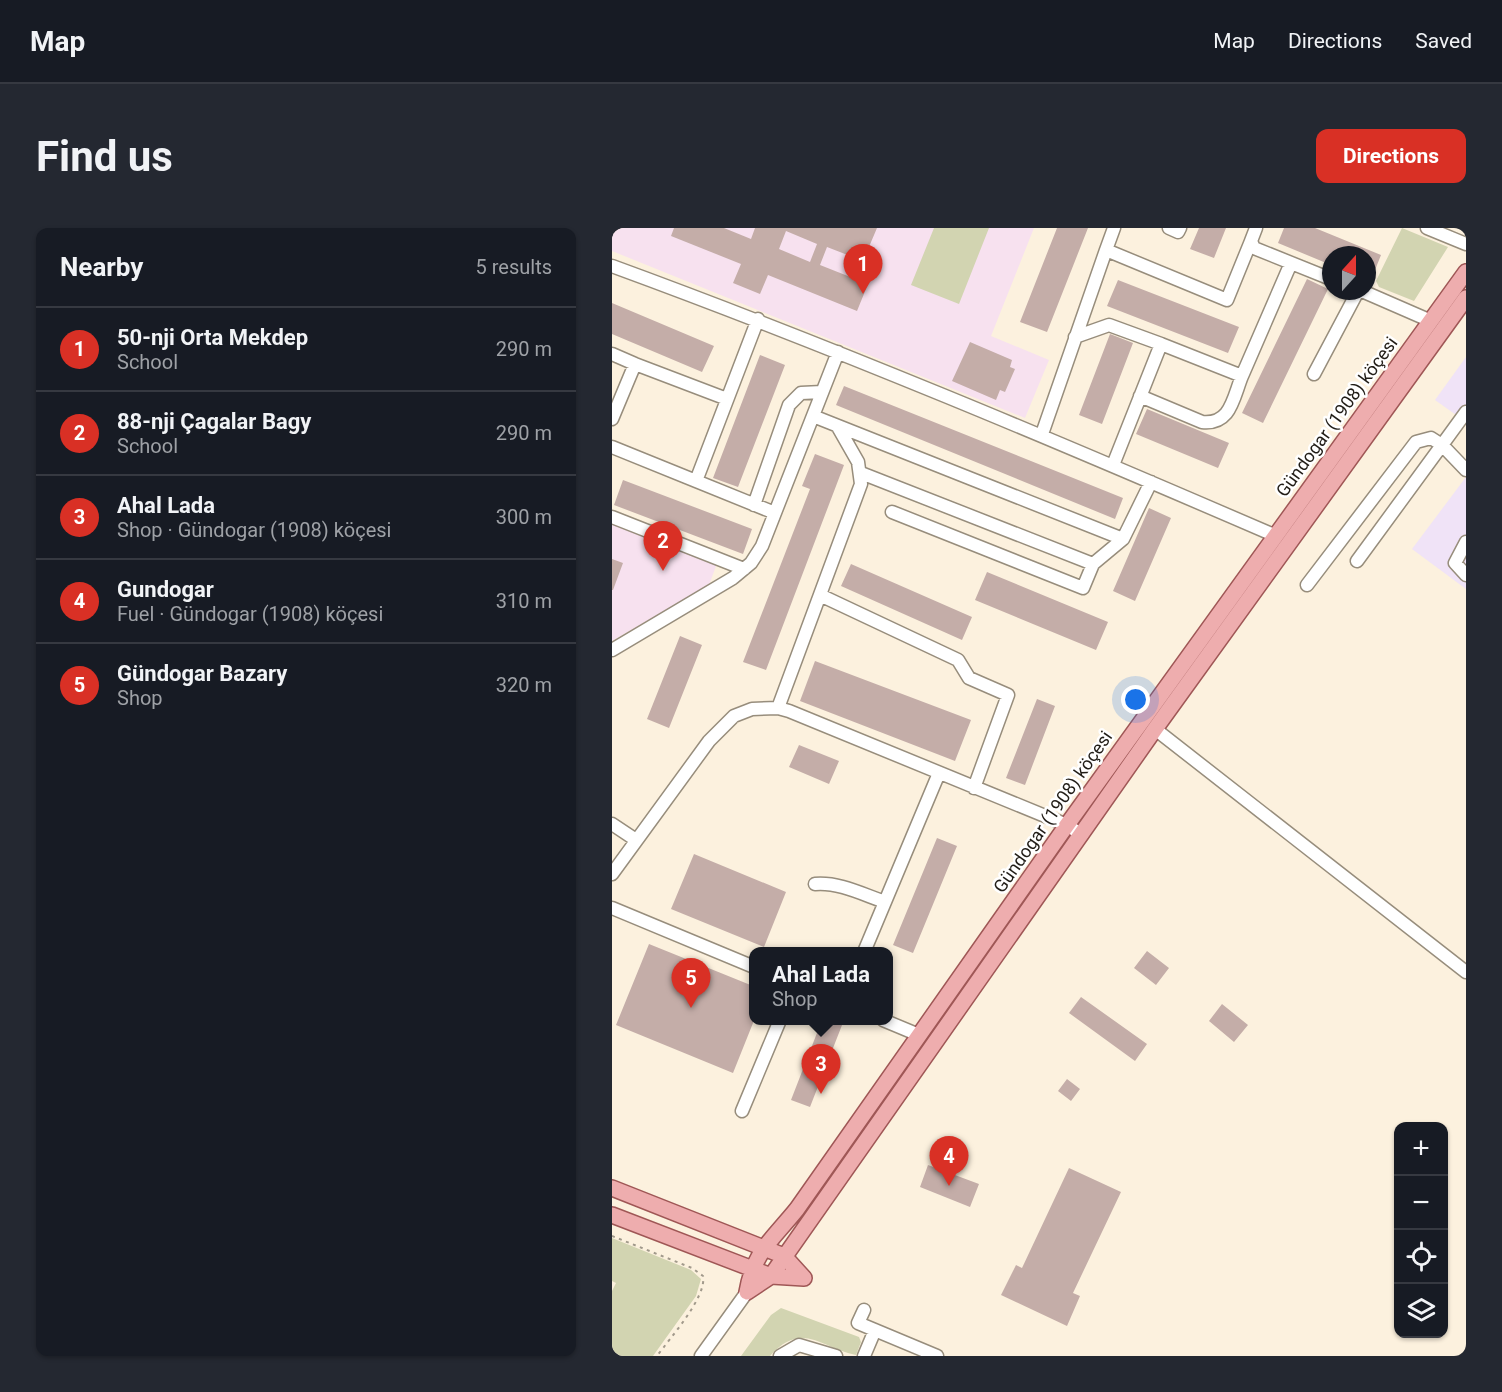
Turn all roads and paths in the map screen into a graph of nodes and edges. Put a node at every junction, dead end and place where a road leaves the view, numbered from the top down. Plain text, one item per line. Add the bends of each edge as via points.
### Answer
1 (1114, 228) edge
2 (1256, 228) edge
3 (1427, 228) edge
4 (1251, 240) junction
5 (1466, 244) edge
6 (1106, 250) junction
7 (1291, 263) junction
8 (612, 266) edge
9 (1466, 272) edge
10 (1322, 275) edge
11 (1376, 298) edge
12 (1466, 298) edge
13 (1355, 300) edge
14 (758, 319) junction
15 (1431, 321) junction
16 (1075, 337) junction
17 (1161, 344) junction
18 (838, 352) junction
19 (612, 354) edge
20 (635, 364) junction
21 (1314, 374) dead end
22 (1242, 376) junction
23 (822, 392) junction
24 (1140, 396) junction
25 (728, 399) junction
26 (1466, 412) edge
27 (813, 416) junction
28 (612, 419) edge
29 (837, 426) junction
30 (1042, 434) junction
31 (1442, 445) junction
32 (612, 447) edge
33 (1113, 465) junction
34 (1466, 470) edge
35 (861, 473) junction
36 (696, 481) junction
37 (1151, 482) junction
38 (754, 505) junction
39 (892, 512) dead end
40 (775, 513) junction
41 (612, 517) edge
42 (1123, 539) junction
43 (1282, 540) junction
44 (1466, 542) edge
45 (1357, 561) dead end
46 (1093, 564) junction
47 (744, 569) junction
48 (1466, 575) edge
49 (1307, 585) dead end
50 (822, 596) junction
51 (612, 650) edge
52 (778, 708) junction
53 (1155, 729) junction
54 (939, 773) junction
55 (974, 788) junction
56 (612, 824) edge
57 (1067, 825) junction
58 (1082, 835) junction
59 (636, 840) junction
60 (612, 874) edge
61 (815, 884) dead end
62 (885, 902) junction
63 (612, 908) edge
64 (866, 947) edge
65 (749, 965) edge
66 (1466, 972) edge
67 (893, 1024) edge
68 (778, 1025) edge
69 (919, 1035) junction
70 (742, 1111) dead end
71 (612, 1188) edge
72 (612, 1215) edge
73 (612, 1236) edge
74 (764, 1248) junction
75 (784, 1256) junction
76 (751, 1269) junction
77 (771, 1276) junction
78 (747, 1292) junction
79 (864, 1310) dead end
80 (875, 1330) junction
81 (657, 1356) edge
82 (701, 1356) edge
83 (780, 1356) edge
84 (836, 1356) edge
85 (864, 1356) edge
86 (937, 1356) edge

1 - 6 street
2 - 4 street
3 - 5 street
4 - 6 street via 1227,300
4 - 7 street via 1254,248
6 - 16 street
7 - 10 street
7 - 22 street
8 - 14 street
9 - 15 main road, Gündogar (1908) köçesi
11 - 15 street
12 - 43 main road, Gündogar (1908) köçesi
13 - 21 street
14 - 18 street
14 - 25 street
15 - 43 main road, Gündogar (1908) köçesi
16 - 17 street via 1108,325
16 - 30 street
17 - 22 street
17 - 24 street
18 - 23 street
18 - 30 street
19 - 20 street
20 - 25 street
20 - 28 street
22 - 24 street via 1228,412 1212,423
23 - 27 street
23 - 38 street via 801,393 789,405
24 - 33 street
25 - 36 street
26 - 31 street
27 - 29 street
27 - 40 street
29 - 35 street
29 - 42 street
30 - 33 street
31 - 34 street
31 - 45 street
31 - 49 street via 1431,438 1416,442
32 - 36 street
33 - 37 street
35 - 46 street
35 - 50 street via 861,484
36 - 38 street
37 - 42 street
37 - 43 street
38 - 40 street
39 - 46 street via 1083,588
40 - 47 street via 762,546
41 - 47 street
42 - 46 street
43 - 53 main road, Gündogar (1908) köçesi
43 - 57 main road, Gündogar (1908) köçesi
44 - 48 street via 1455,563
47 - 51 street
50 - 52 street
50 - 55 street via 958,660 969,678 1008,695
52 - 54 street
52 - 59 street via 752,709 734,716 710,741
53 - 58 main road, Gündogar (1908) köçesi
53 - 66 street
54 - 55 street
54 - 62 street
55 - 57 street
56 - 59 street
57 - 58 street
57 - 69 main road, Gündogar (1908) köçesi
58 - 75 main road, Gündogar (1908) köçesi
59 - 60 street
61 - 62 street via 827,883
62 - 64 street
63 - 65 street
67 - 69 street
68 - 70 street
69 - 74 main road, Gündogar (1908) köçesi via 797,1209
71 - 74 main road
72 - 76 main road
73 - 81 path via 703,1276 698,1298
74 - 75 main road
74 - 76 main road, Gündogar (1908) köçesi
75 - 77 main road, Gündogar (1908) köçesi
75 - 77 main road via 804,1278
76 - 77 main road
76 - 78 main road, Gündogar (1908) köçesi
77 - 78 main road, Gündogar (1908) köçesi
78 - 82 street, Gündogar (1908) köçesi
79 - 80 street via 858,1323
80 - 85 street
80 - 86 street
83 - 84 street via 799,1345

